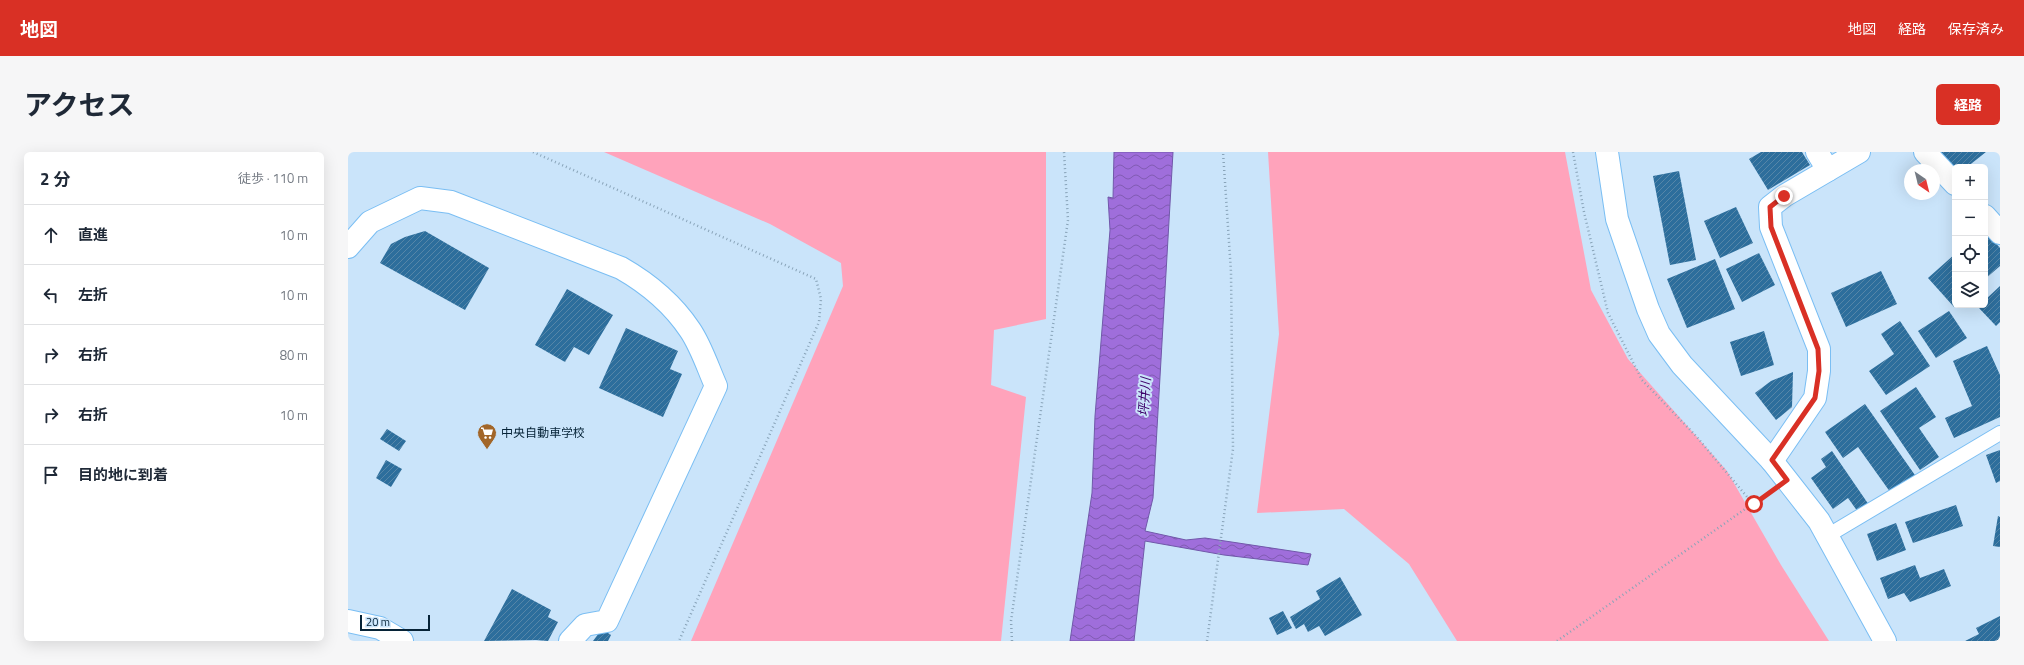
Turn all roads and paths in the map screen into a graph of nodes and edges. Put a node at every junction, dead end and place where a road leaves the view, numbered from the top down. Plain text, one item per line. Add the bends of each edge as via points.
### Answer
1 (1064, 152) edge
2 (1223, 152) edge
3 (1607, 152) edge
4 (1859, 152) edge
5 (1925, 152) edge
6 (1823, 161) edge
7 (1952, 181) edge
8 (1988, 219) edge
9 (2000, 232) edge
10 (348, 247) edge
11 (2000, 432) edge
12 (1772, 460) junction
13 (1787, 480) junction
14 (1827, 536) junction
15 (348, 621) edge
16 (402, 641) edge
17 (570, 641) edge
18 (1012, 641) edge
19 (1207, 641) edge
20 (1557, 641) edge
21 (1885, 641) edge

1 - 18 path via 1068,220 1011,620
2 - 19 path via 1231,272 1233,448
3 - 12 street via 1617,219 1659,334 1682,365
4 - 6 street
5 - 7 street
6 - 12 street via 1770,207 1771,227 1818,349 1819,371 1815,398
8 - 9 street
10 - 17 street via 370,222 420,198 451,202 621,268 661,295 691,331 716,386 607,621 585,625
11 - 14 lane
12 - 13 street
13 - 14 street
13 - 20 path
14 - 21 street
15 - 16 street via 380,628

